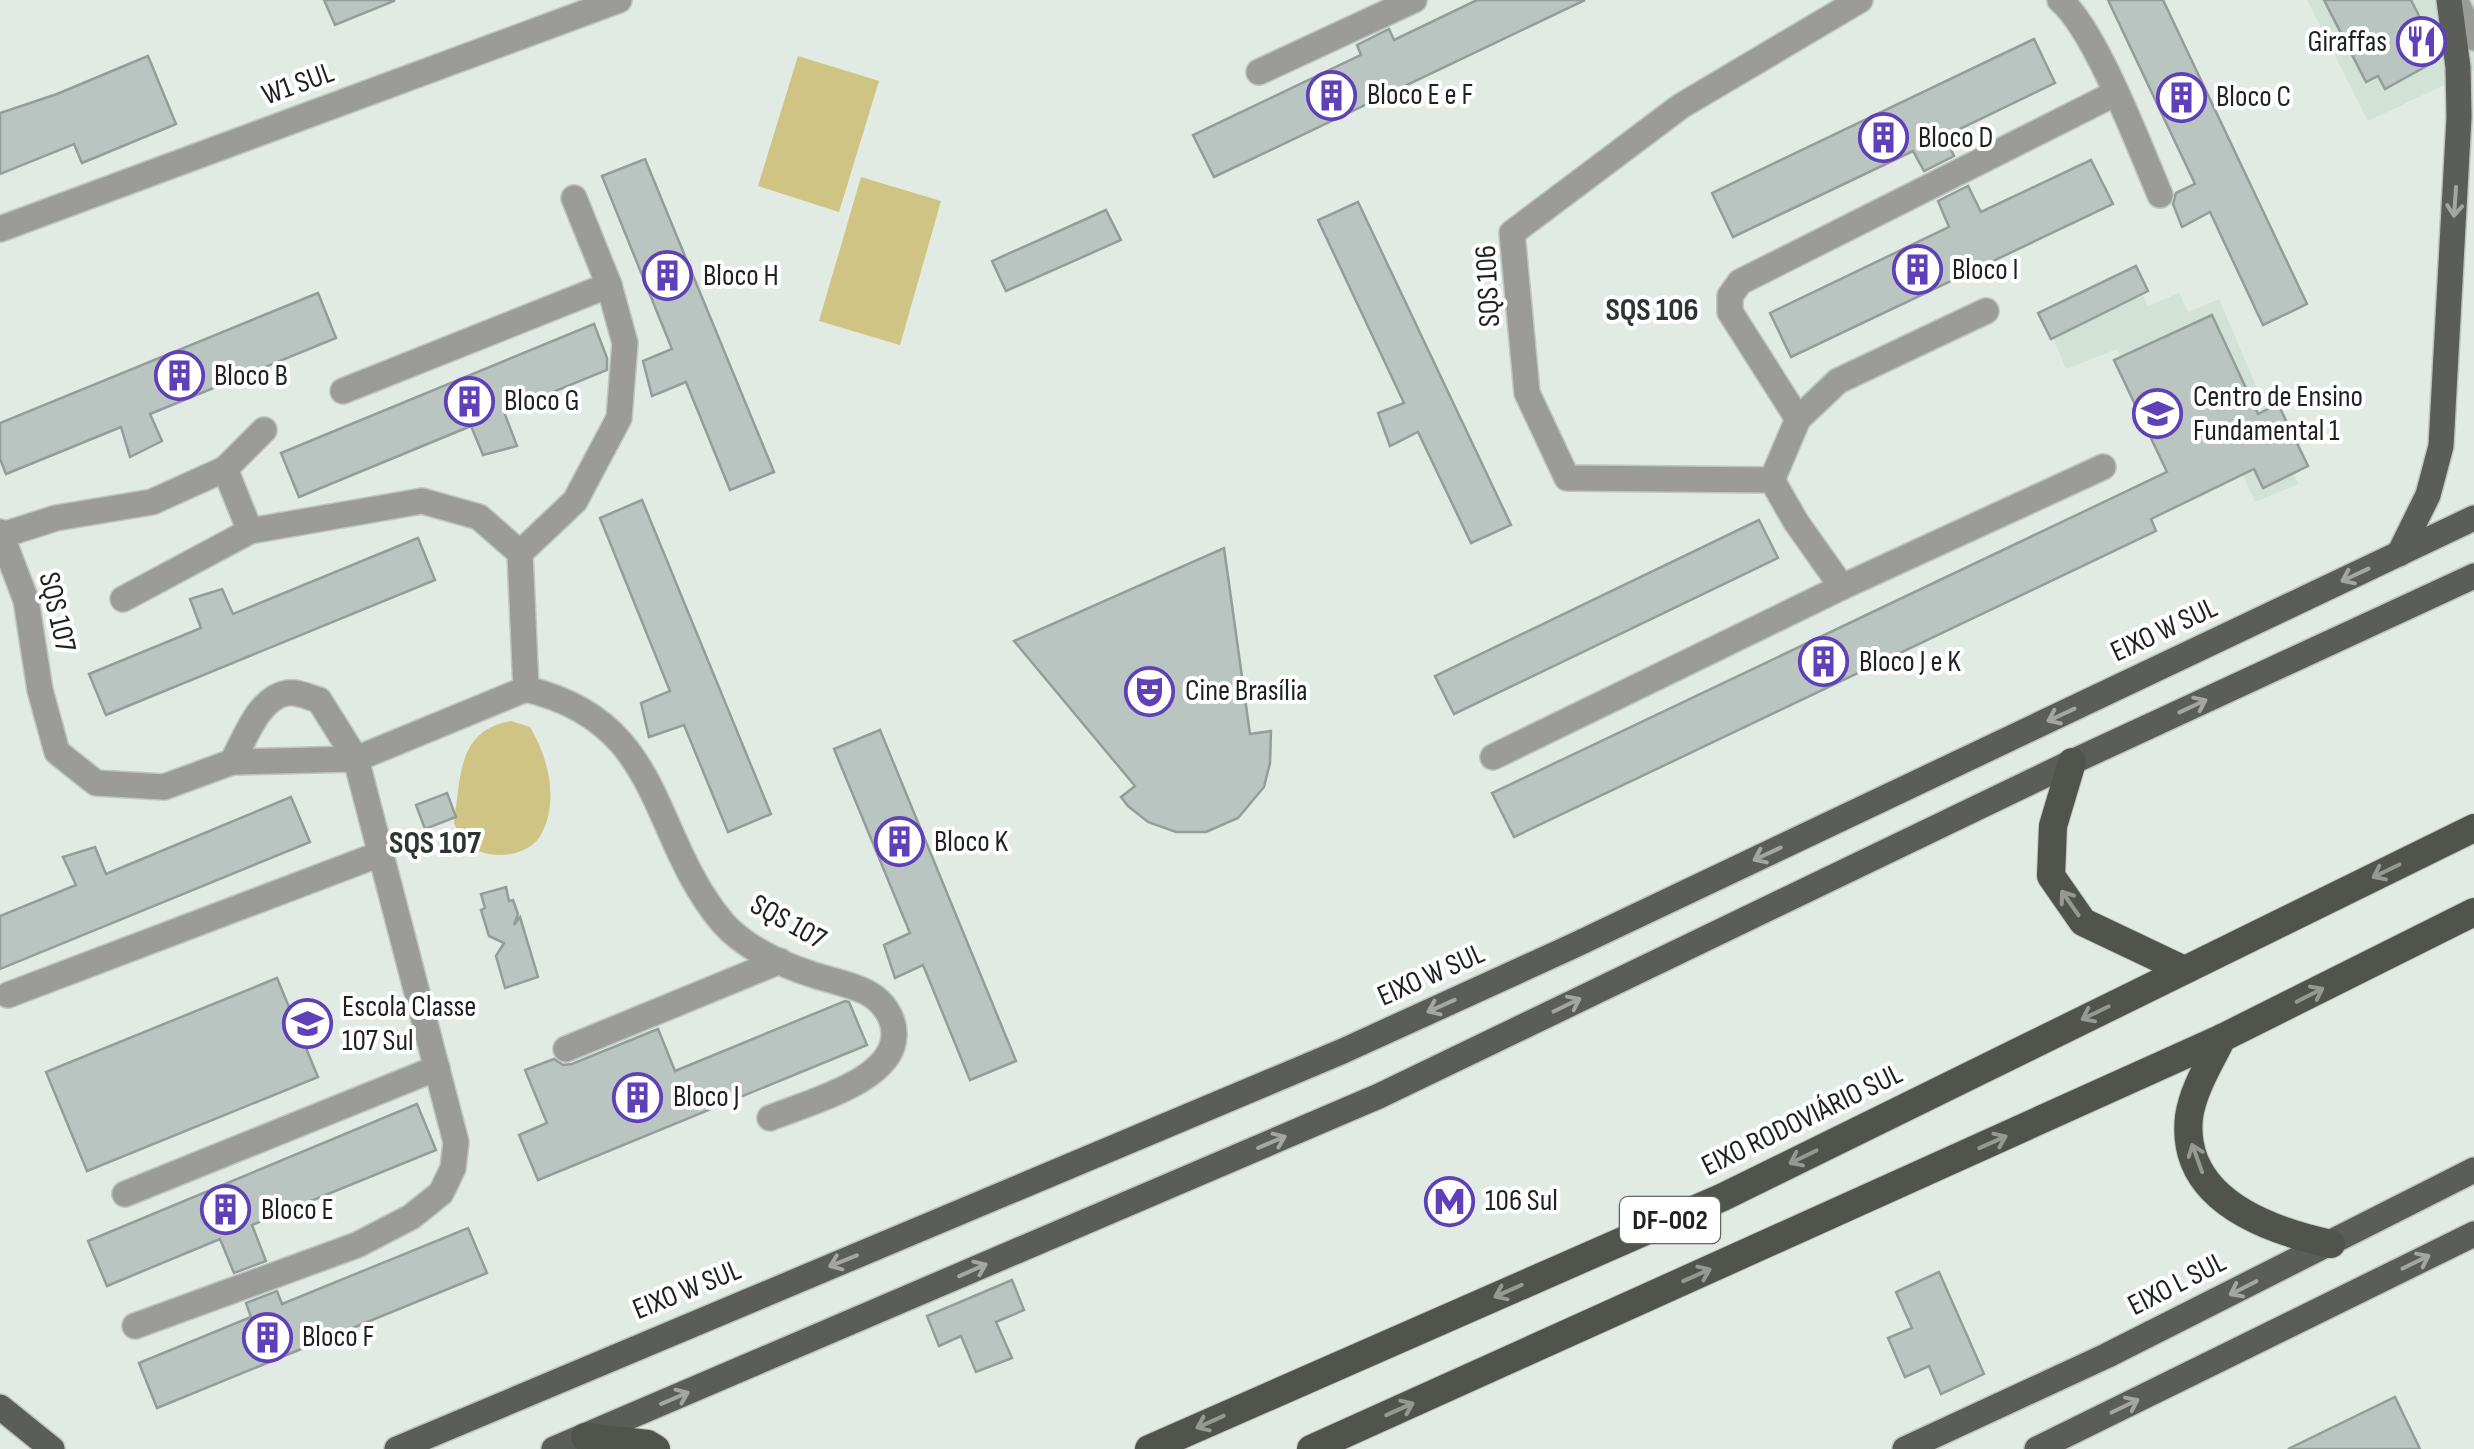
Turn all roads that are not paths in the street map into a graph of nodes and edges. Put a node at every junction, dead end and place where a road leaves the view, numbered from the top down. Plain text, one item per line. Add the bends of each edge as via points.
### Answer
1 (619, 0) edge
2 (1414, 0) edge
3 (1860, 0) edge
4 (2060, 0) edge
5 (2456, 0) edge
6 (2474, 12) edge
7 (2474, 38) edge
8 (1259, 72) dead end
9 (2116, 93) junction
10 (2160, 195) dead end
11 (574, 198) dead end
12 (0, 229) edge
13 (609, 285) junction
14 (1986, 311) dead end
15 (342, 392) dead end
16 (1798, 420) junction
17 (264, 430) dead end
18 (2103, 467) dead end
19 (225, 469) junction
20 (1772, 480) junction
21 (2474, 518) edge
22 (250, 531) junction
23 (1, 533) edge
24 (520, 554) junction
25 (2399, 554) junction
26 (2474, 576) edge
27 (1842, 588) junction
28 (123, 599) dead end
29 (526, 689) junction
30 (1493, 757) dead end
31 (356, 759) junction
32 (232, 762) junction
33 (2072, 762) junction
34 (2474, 828) edge
35 (380, 854) junction
36 (2474, 912) edge
37 (780, 960) junction
38 (2182, 969) junction
39 (8, 996) dead end
40 (2222, 1038) junction
41 (566, 1049) dead end
42 (437, 1068) junction
43 (770, 1118) dead end
44 (2474, 1170) edge
45 (124, 1194) dead end
46 (2474, 1234) edge
47 (2331, 1244) junction
48 (135, 1326) dead end
49 (0, 1407) edge
50 (585, 1436) junction
51 (52, 1449) edge
52 (396, 1449) edge
53 (554, 1449) edge
54 (656, 1449) edge
55 (1149, 1449) edge
56 (1312, 1449) edge
57 (1905, 1449) edge
58 (2037, 1449) edge

1 - 12 street, W1 SUL
2 - 8 street
3 - 20 street, SQS 106 via 1682,106 1512,233 1527,393 1567,478
4 - 9 street via 2072,10
5 - 6 main road
5 - 7 street
5 -> 25 main road via 2459,118 2441,446 2428,495
9 - 10 street
9 - 16 street via 1740,282 1730,296 1730,312
11 - 13 street
13 - 15 street
13 - 24 street via 625,343 619,418 575,501
14 - 16 street via 1838,381
16 - 20 street
17 - 19 street, SQS 107
18 - 27 street
19 - 22 street
19 - 23 street, SQS 107 via 152,502
20 - 27 street
21 - 25 main road, EIXO W SUL
22 - 24 street via 422,501 478,517
22 - 28 street
23 - 32 street, SQS 107 via 26,600 57,752 74,769 96,783 164,787
24 - 29 street
25 -> 52 main road, EIXO W SUL via 1343,1051
33 -> 26 main road
27 - 30 street
29 - 31 street, SQS 107
29 - 37 street, SQS 107 via 590,713 623,744 725,926
31 - 32 street, SQS 107
31 - 32 street via 319,700 290,692 271,700
31 - 35 street
38 -> 33 highway via 2083,922 2051,876 2054,826
50 -> 33 main road via 1379,1096
34 -> 38 highway, EIXO RODOVIÁRIO SUL / DF-002
35 - 39 street
35 - 42 street
40 -> 36 highway, DF-002
37 - 41 street
37 - 43 street, SQS 107 via 868,992 887,1009 894,1030 892,1052 879,1069
38 -> 55 highway, EIXO RODOVIÁRIO SUL / DF-002 via 1722,1197
47 -> 40 highway via 2255,1221 2224,1201 2205,1178 2192,1152 2189,1118
56 -> 40 highway, DF-002
42 - 45 street
42 - 48 street via 456,1142 441,1193 357,1245
44 - 47 main road, EIXO L SUL
58 -> 46 main road
47 -> 57 main road, EIXO L SUL
49 - 51 main road
50 - 53 main road
50 - 54 highway

